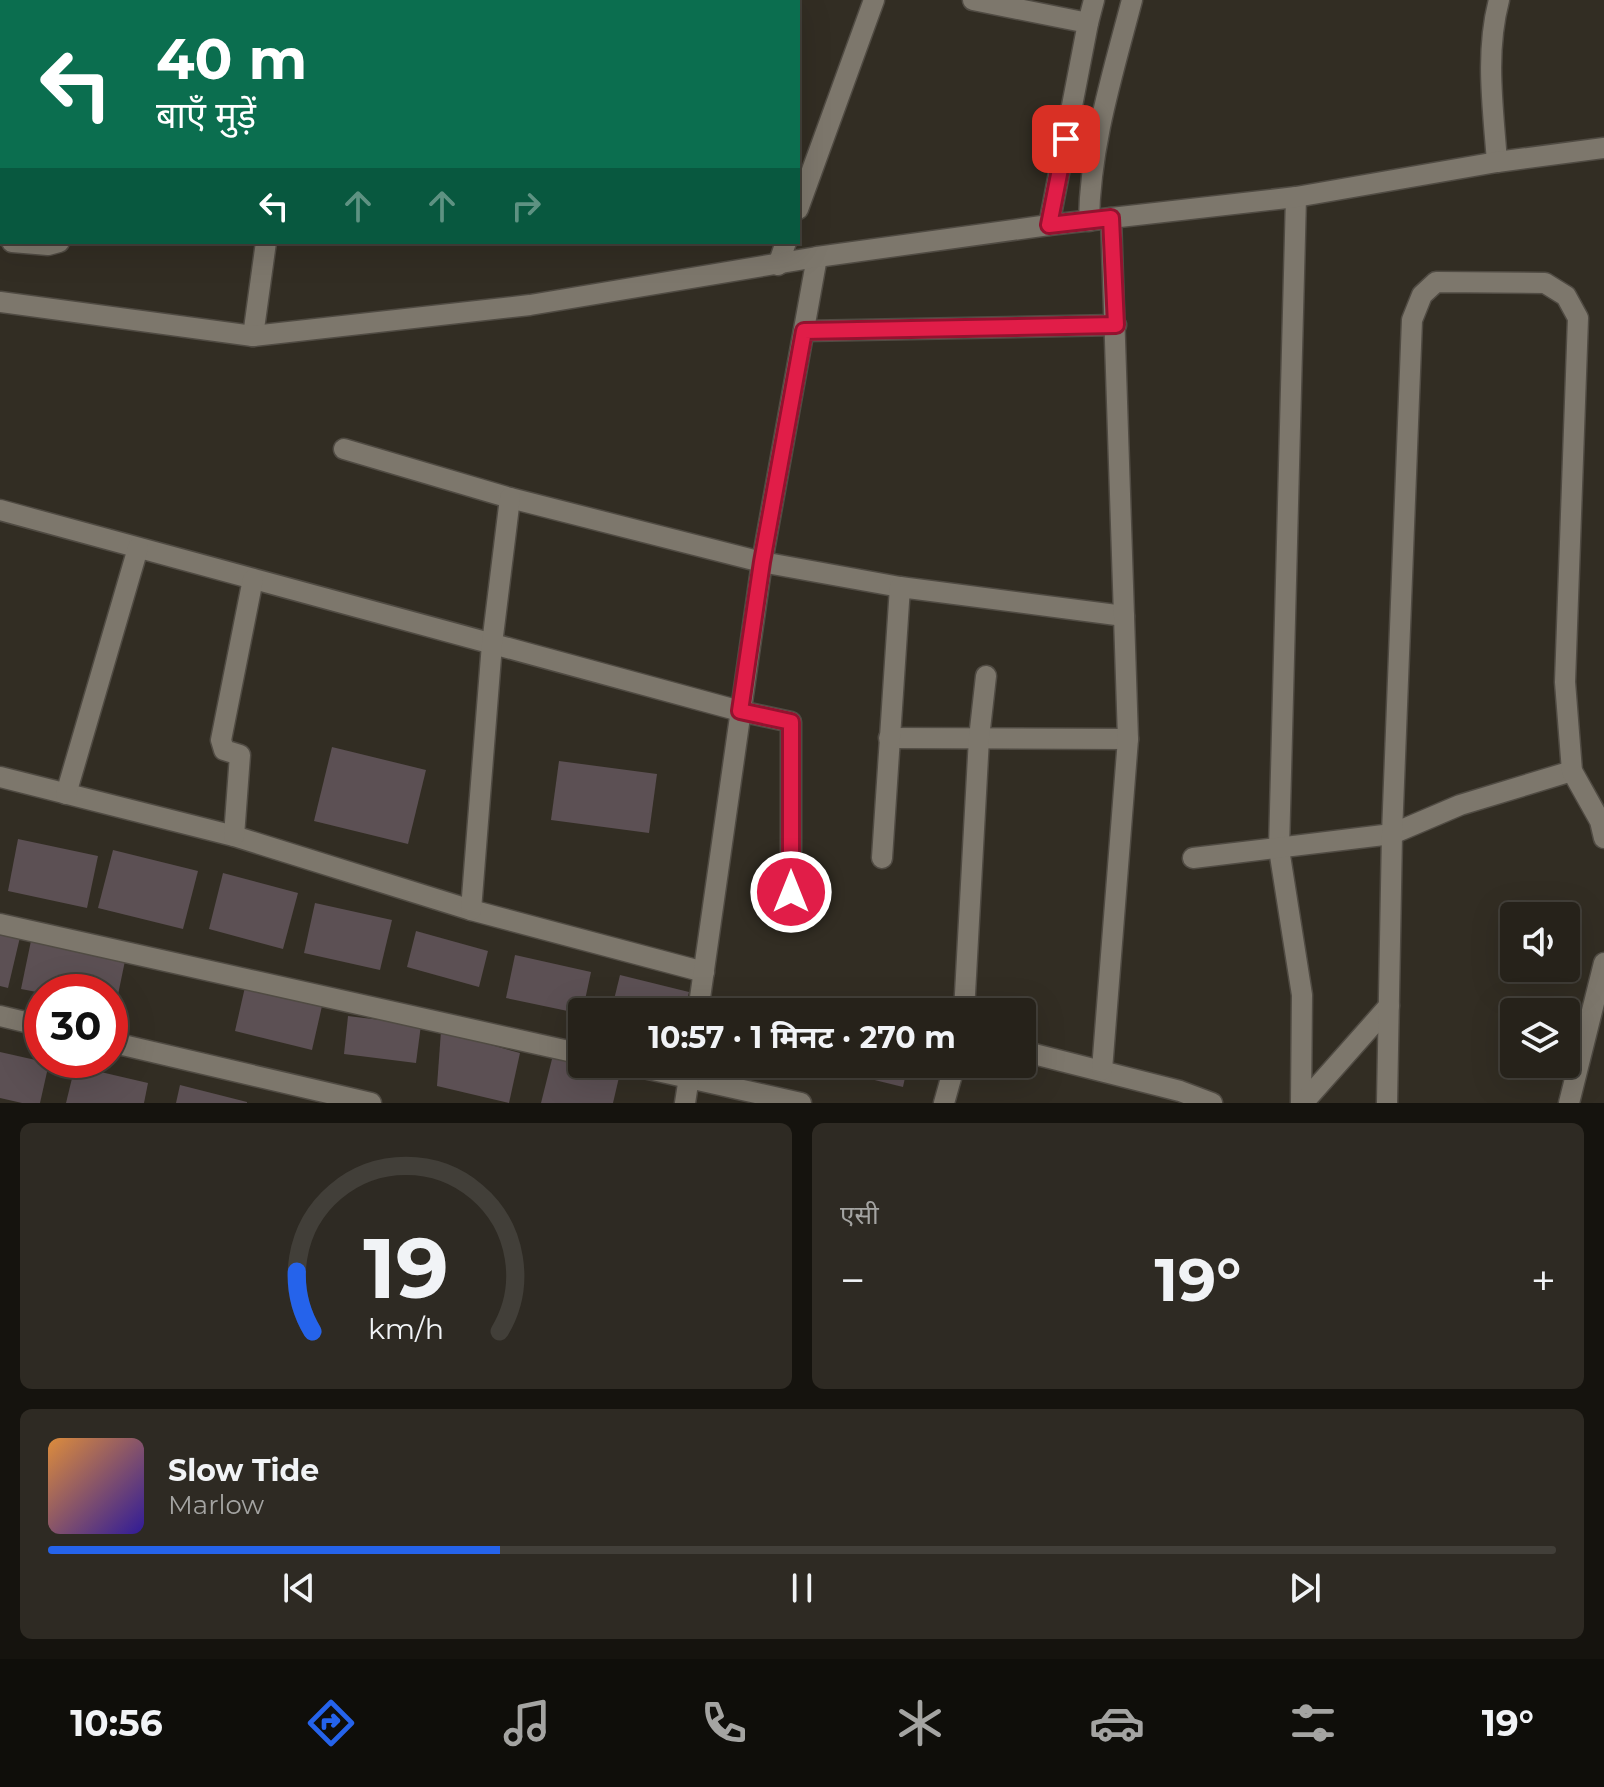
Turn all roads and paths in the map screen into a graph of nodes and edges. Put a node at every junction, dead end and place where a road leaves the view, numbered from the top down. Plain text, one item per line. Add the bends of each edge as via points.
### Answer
1 (874, 0) edge
2 (973, 0) edge
3 (1094, 0) edge
4 (1132, 0) edge
5 (1499, 0) edge
6 (1088, 23) junction
7 (1604, 148) edge
8 (1497, 162) junction
9 (1296, 197) junction
10 (800, 204) edge
11 (1120, 218) junction
12 (1089, 221) junction
13 (1049, 225) junction
14 (266, 244) edge
15 (785, 244) edge
16 (817, 257) junction
17 (778, 265) junction
18 (0, 302) edge
19 (1116, 325) junction
20 (804, 331) junction
21 (253, 336) junction
22 (344, 449) dead end
23 (510, 498) junction
24 (0, 510) edge
25 (138, 548) junction
26 (762, 562) junction
27 (253, 579) junction
28 (900, 587) junction
29 (1124, 616) junction
30 (492, 644) junction
31 (986, 676) dead end
32 (740, 711) junction
33 (889, 738) junction
34 (979, 738) junction
35 (1128, 739) junction
36 (1572, 771) junction
37 (0, 777) edge
38 (66, 794) junction
39 (1392, 834) junction
40 (234, 836) junction
41 (1604, 838) edge
42 (1279, 849) junction
43 (882, 858) dead end
44 (1193, 858) dead end
45 (791, 892) dead end
46 (471, 910) junction
47 (0, 924) edge
48 (1604, 963) edge
49 (704, 972) junction
50 (700, 998) edge
51 (965, 998) edge
52 (1389, 1006) junction
53 (0, 1016) edge
54 (24, 1022) edge
55 (128, 1046) edge
56 (568, 1051) edge
57 (1036, 1054) edge
58 (1102, 1070) junction
59 (689, 1078) edge
60 (714, 1078) edge
61 (951, 1078) edge
62 (371, 1103) edge
63 (685, 1103) edge
64 (801, 1103) edge
65 (944, 1103) edge
66 (1212, 1103) edge
67 (1302, 1103) edge
68 (1387, 1103) edge
69 (1569, 1103) edge

1 - 10 street
2 - 6 street
3 - 6 street
4 - 12 street via 1095,141
5 - 8 street via 1490,63
6 - 13 street
7 - 8 street
8 - 9 street
9 - 11 street
9 - 42 street
11 - 12 street
11 - 19 street
12 - 13 street
13 - 16 street
14 - 21 street
15 - 17 street
16 - 17 street
16 - 20 street
17 - 21 street via 530,305
18 - 21 street
19 - 20 street
19 - 29 street
20 - 26 street
22 - 23 street
23 - 26 street
23 - 30 street
24 - 25 street
25 - 27 street
25 - 38 street
26 - 28 street
26 - 32 street
27 - 30 street
27 - 40 street via 221,740 224,750 240,755
28 - 29 street
28 - 33 street
29 - 35 street
30 - 32 street
30 - 46 street
31 - 34 street
32 - 45 street via 791,722
32 - 49 street
33 - 34 street
33 - 43 street
34 - 35 street
34 - 51 street
35 - 58 street
36 - 39 street via 1460,805
36 - 39 street via 1565,682 1578,318 1566,296 1545,283 1436,282 1422,295 1412,320
36 - 41 street
37 - 38 street
38 - 40 street
39 - 42 street
39 - 52 street
40 - 46 street
42 - 44 street
42 - 67 street via 1302,995
46 - 49 street
47 - 56 street
48 - 69 street
49 - 50 street
52 - 67 street
52 - 68 street
53 - 54 street
55 - 62 street
57 - 58 street
58 - 66 street
59 - 63 street
60 - 64 street
61 - 65 street

